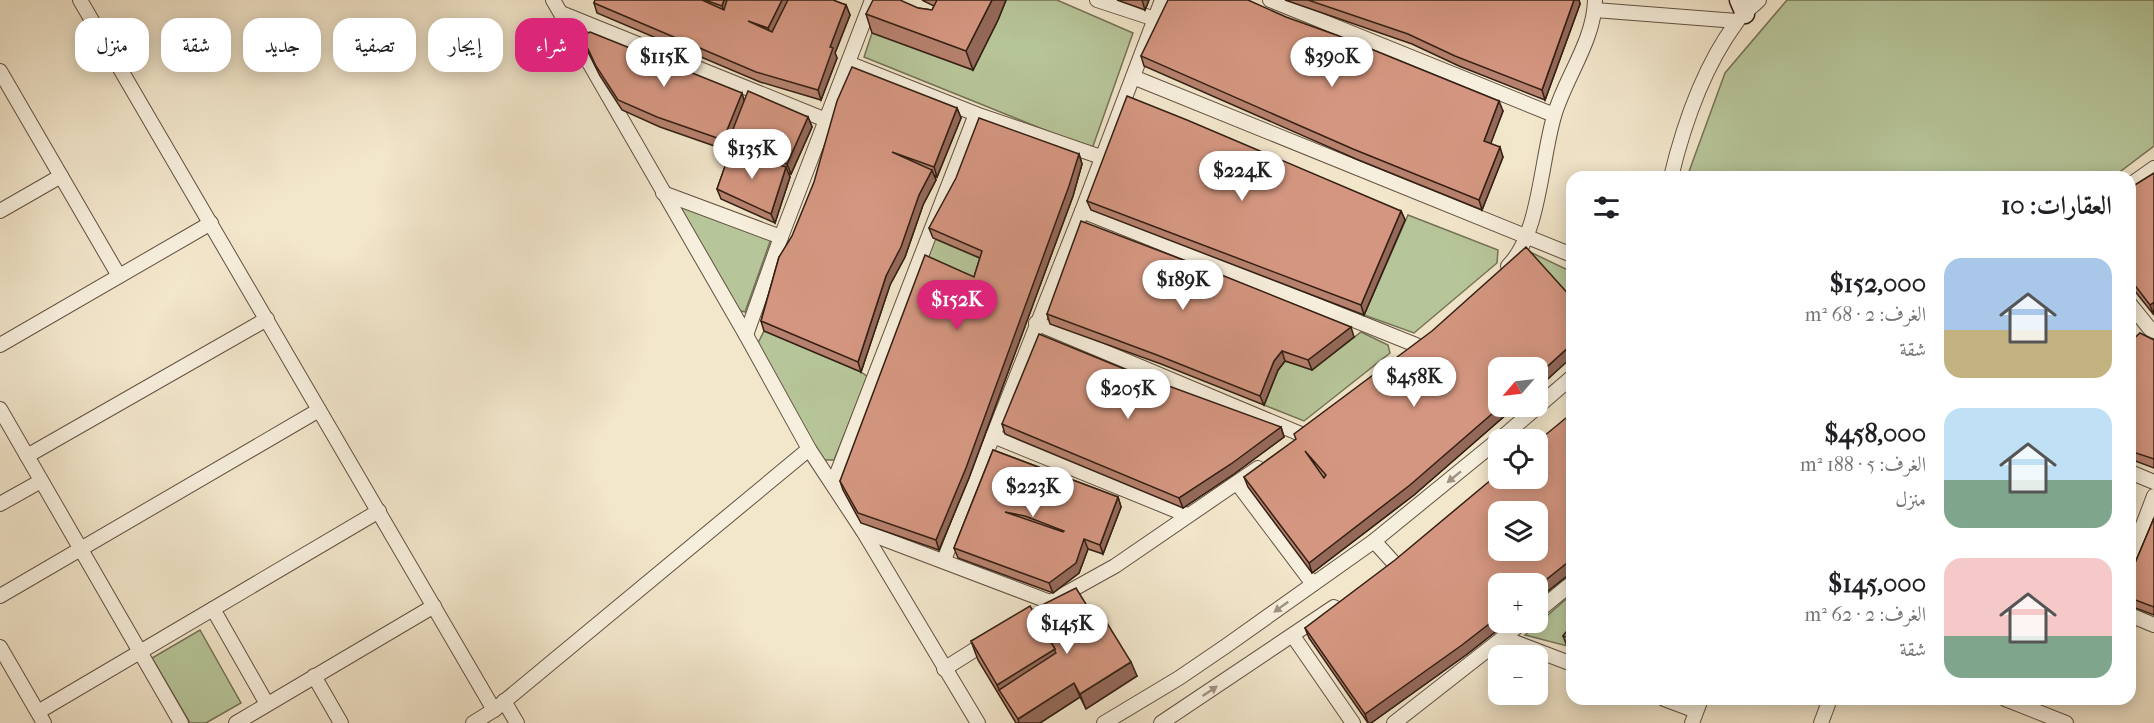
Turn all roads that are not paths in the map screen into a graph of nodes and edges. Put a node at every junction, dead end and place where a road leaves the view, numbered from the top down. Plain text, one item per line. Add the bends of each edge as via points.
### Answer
1 (80, 0) edge
2 (553, 0) edge
3 (872, 0) edge
4 (1097, 0) edge
5 (1162, 0) edge
6 (1270, 0) edge
7 (1759, 0) edge
8 (1595, 5) edge
9 (1740, 12) edge
10 (561, 13) junction
11 (1155, 19) junction
12 (848, 63) junction
13 (1133, 77) junction
14 (2, 80) edge
15 (976, 114) junction
16 (1554, 115) junction
17 (826, 120) junction
18 (1101, 157) junction
19 (2154, 168) edge
20 (1672, 171) edge
21 (61, 176) junction
22 (2136, 181) edge
23 (663, 193) junction
24 (0, 211) edge
25 (1082, 211) junction
26 (211, 223) junction
27 (1528, 236) junction
28 (781, 237) junction
29 (1566, 252) edge
30 (1502, 272) edge
31 (119, 276) junction
32 (2136, 311) edge
33 (267, 320) junction
34 (1036, 323) junction
35 (2153, 329) edge
36 (746, 335) junction
37 (2137, 340) edge
38 (0, 345) edge
39 (1416, 345) edge
40 (1566, 382) edge
41 (0, 409) edge
42 (319, 410) junction
43 (1512, 429) edge
44 (1303, 435) edge
45 (993, 436) junction
46 (809, 449) junction
47 (1488, 449) edge
48 (27, 456) junction
49 (1265, 462) edge
50 (2136, 474) edge
51 (41, 481) junction
52 (2154, 482) edge
53 (1237, 483) junction
54 (833, 484) junction
55 (2154, 496) edge
56 (0, 504) edge
57 (379, 511) junction
58 (1187, 515) junction
59 (863, 531) junction
60 (1374, 541) junction
61 (2136, 543) edge
62 (80, 549) junction
63 (944, 560) junction
64 (1394, 563) edge
65 (1313, 584) junction
66 (1566, 588) edge
67 (0, 596) edge
68 (1344, 600) edge
69 (1050, 602) junction
70 (1548, 603) edge
71 (434, 606) junction
72 (213, 609) junction
73 (1031, 614) edge
74 (2136, 618) edge
75 (2154, 625) edge
76 (1002, 633) edge
77 (1510, 633) edge
78 (1293, 636) junction
79 (1504, 638) junction
80 (0, 647) edge
81 (140, 652) junction
82 (1566, 662) edge
83 (944, 669) junction
84 (314, 676) junction
85 (267, 705) junction
86 (1680, 705) edge
87 (1828, 705) edge
88 (2020, 705) edge
89 (499, 706) junction
90 (1696, 711) edge
91 (41, 717) edge
92 (181, 723) edge
93 (236, 723) edge
94 (341, 723) edge
95 (473, 723) edge
96 (517, 723) edge
97 (978, 723) edge
98 (1104, 723) edge
99 (1161, 723) edge
100 (1353, 723) edge
101 (1396, 723) edge
102 (1821, 723) edge
103 (2066, 723) edge

1 - 26 street
2 - 10 street
3 - 12 street
4 - 11 street
5 - 11 street
6 - 16 street
7 - 9 street
8 - 9 street
8 - 16 street via 1592,27
9 - 20 street via 1698,90
10 - 17 street
10 - 23 street
11 - 13 street
12 - 15 street
12 - 17 street
13 - 18 street
13 - 27 street
14 - 21 street
15 - 18 street
15 - 54 street
16 - 27 street
17 - 28 street
18 - 25 street
19 - 22 street
21 - 24 street
21 - 31 street
23 - 28 street
23 - 36 street
25 - 34 street
25 - 39 street
26 - 31 street
26 - 33 street
27 - 29 street
27 - 30 street via 1518,255
28 - 36 street
31 - 38 street
32 - 35 street
33 - 42 street
33 - 48 street
34 - 44 street
34 - 45 street
35 - 37 street
36 - 46 street
40 - 43 street
41 - 48 street
42 - 57 street
42 - 62 street
45 - 58 street
45 - 63 street
46 - 54 street
46 - 89 street
47 -> 60 street
48 - 51 street
49 - 53 street
50 - 52 street
51 - 56 street
51 - 62 street
53 - 58 street
53 - 65 street
54 - 59 street
55 - 61 street
57 - 71 street
57 - 72 street
58 - 69 street via 1115,566
59 - 63 street
59 - 83 street
60 - 64 street
60 - 65 street
62 - 67 street
62 - 81 street
63 - 69 street
65 -> 98 street via 1189,671
66 - 70 street
68 - 78 street
69 - 73 street
71 - 84 street
71 - 89 street
72 - 81 street
72 - 85 street
74 - 75 street
76 - 83 street
77 - 79 street
99 -> 78 street
78 - 100 street
79 - 82 street
79 - 101 street
80 - 91 street
81 - 91 street
81 - 92 street
83 - 97 street
84 - 85 street
84 - 94 street
85 - 93 street
86 - 90 street
87 - 102 street
88 - 103 street
89 - 95 street
89 - 96 street

